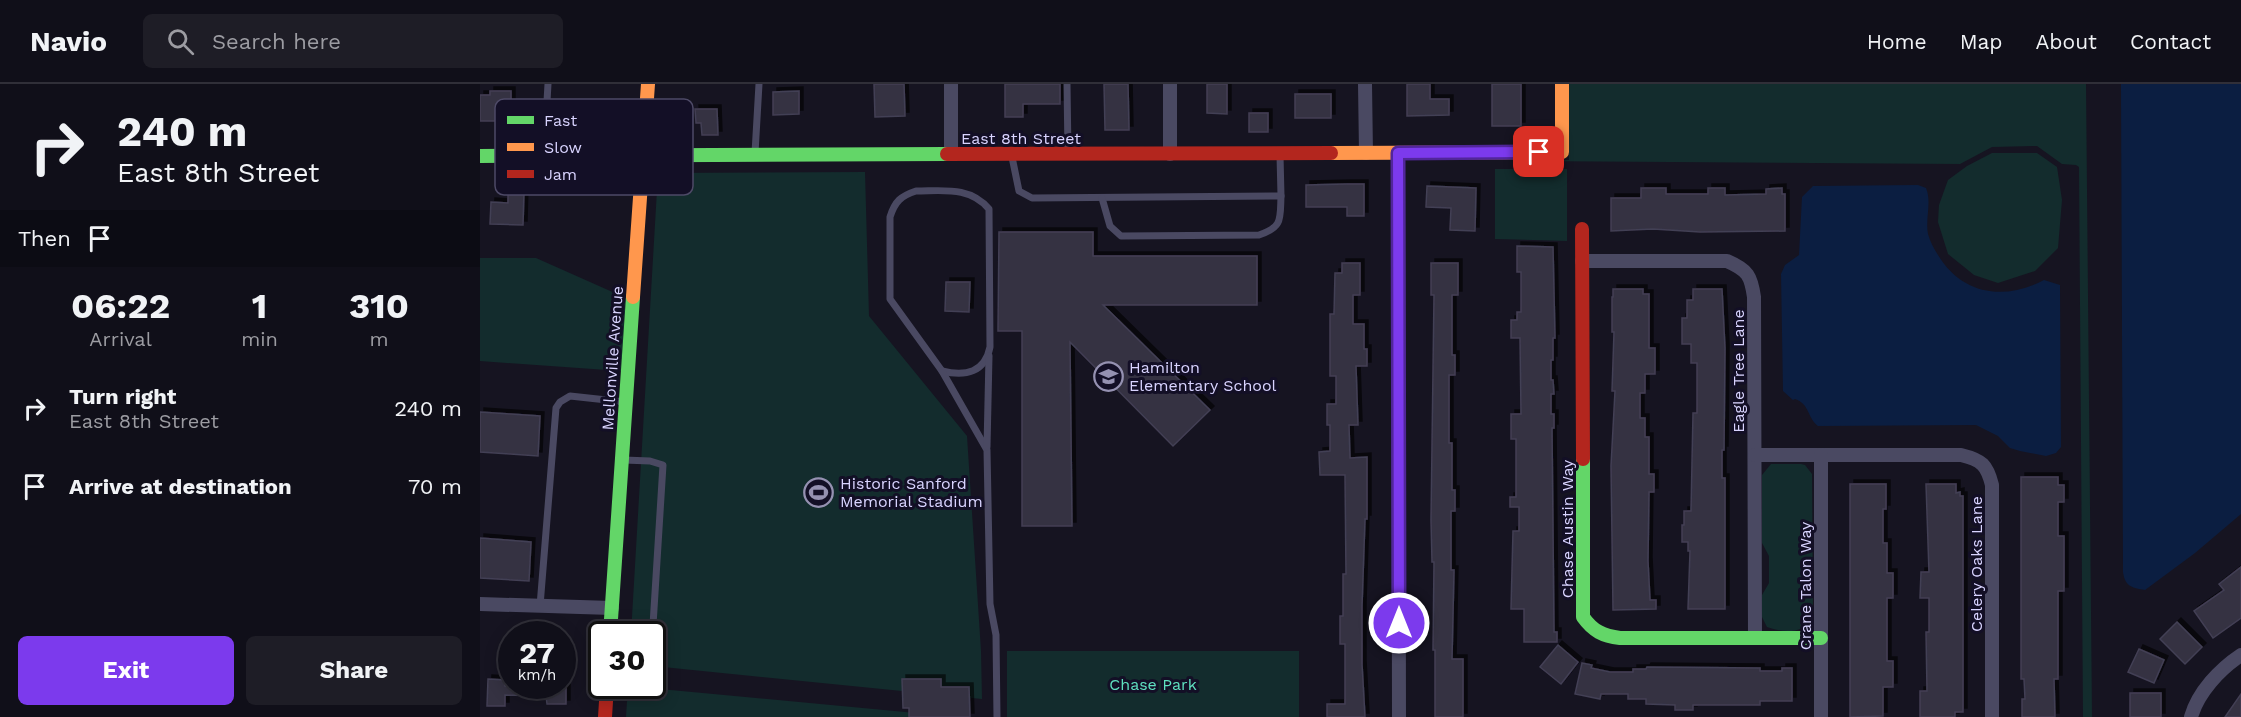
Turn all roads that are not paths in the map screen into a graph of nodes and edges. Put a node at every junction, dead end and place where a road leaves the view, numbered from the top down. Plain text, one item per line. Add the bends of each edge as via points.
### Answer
1 (548, 84) edge
2 (648, 84) edge
3 (759, 84) edge
4 (951, 84) edge
5 (1067, 84) edge
6 (1170, 84) edge
7 (1365, 84) edge
8 (1562, 84) edge
9 (547, 99) edge
10 (647, 99) edge
11 (1280, 153) junction
12 (1366, 153) junction
13 (1398, 153) junction
14 (951, 154) junction
15 (1011, 154) junction
16 (1068, 154) junction
17 (1170, 154) junction
18 (755, 155) junction
19 (693, 156) edge
20 (639, 195) edge
21 (1281, 196) junction
22 (1102, 198) junction
23 (1582, 229) dead end
24 (1582, 261) junction
25 (989, 353) junction
26 (942, 371) junction
27 (625, 402) junction
28 (987, 450) junction
29 (1755, 455) junction
30 (1821, 455) junction
31 (621, 460) junction
32 (480, 604) edge
33 (540, 606) junction
34 (612, 608) junction
35 (611, 621) edge
36 (653, 621) edge
37 (1755, 638) junction
38 (1821, 638) junction
39 (2241, 655) edge
40 (606, 699) edge
41 (604, 717) edge
42 (997, 717) edge
43 (1399, 717) edge
44 (1821, 717) edge
45 (1992, 717) edge
46 (2192, 717) edge

1 - 9 lane
2 - 10 street, Mellonville Avenue
3 - 18 lane
4 - 14 street
5 - 16 lane
6 - 17 street
7 - 12 street
8 - 13 street, East 8th Street via 1562,152
11 - 12 street, East 8th Street
11 - 17 street, East 8th Street
11 - 21 lane
12 - 13 street, East 8th Street
13 - 43 street
14 - 15 street, East 8th Street
14 - 18 street, East 8th Street
15 - 16 street, East 8th Street
15 - 22 lane via 1019,191 1032,198
16 - 17 street, East 8th Street
18 - 19 street, East 8th Street
20 - 27 street, Mellonville Avenue
21 - 22 lane
21 - 22 lane via 1280,222 1273,230 1259,235 1121,236 1110,226
23 - 24 street, Chase Austin Way
24 - 29 street, Eagle Tree Lane via 1727,261 1741,267 1751,279 1754,297
24 - 37 street, Chase Austin Way via 1583,617 1602,636
25 - 26 lane via 971,373
25 - 26 lane via 989,209 982,200 958,191 903,195 890,217 890,299
25 - 28 lane
26 - 28 lane
27 - 31 street, Mellonville Avenue
27 - 33 lane via 570,396 556,408
28 - 42 lane
29 - 30 street, Celery Oaks Lane
29 - 37 street, Eagle Tree Lane
30 - 38 street, Crane Talon Way
30 - 45 street, Celery Oaks Lane via 1961,455 1976,458 1988,469 1992,485
31 - 34 street, Mellonville Avenue
31 - 36 lane via 663,465
32 - 33 street
33 - 34 street
34 - 35 street, Mellonville Avenue
37 - 38 street, Chase Austin Way
38 - 44 street, Crane Talon Way
39 - 46 street via 2226,665 2206,688
40 - 41 street

